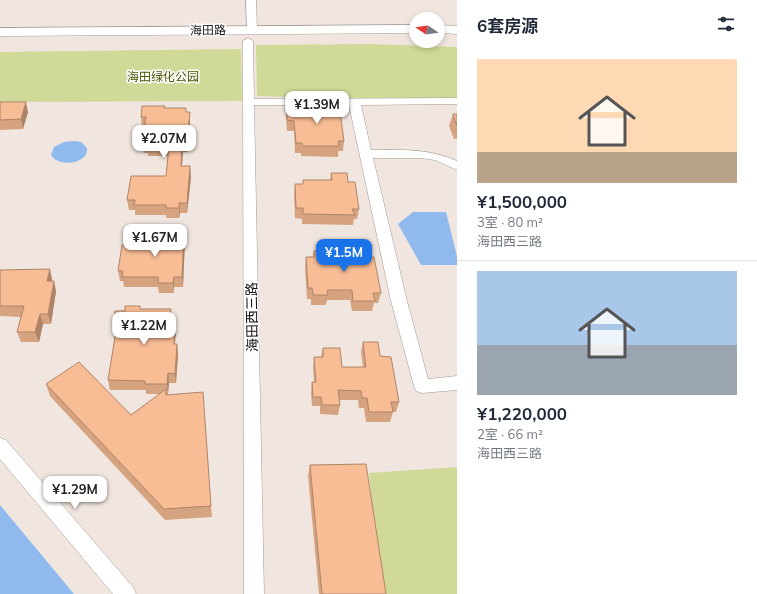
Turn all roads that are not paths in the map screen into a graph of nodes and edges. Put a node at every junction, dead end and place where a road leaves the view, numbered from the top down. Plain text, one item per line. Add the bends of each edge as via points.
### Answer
1 (251, 0) edge
2 (409, 29) edge
3 (445, 29) edge
4 (457, 30) edge
5 (0, 32) edge
6 (250, 35) junction
7 (409, 40) edge
8 (445, 40) edge
9 (457, 40) edge
10 (0, 43) edge
11 (354, 101) junction
12 (457, 101) edge
13 (249, 102) junction
14 (365, 154) junction
15 (457, 166) edge
16 (457, 383) edge
17 (0, 446) edge
18 (126, 594) edge
19 (254, 594) edge

1 - 6 street, 海田西三路
2 - 6 main road, 海田路
3 - 4 main road
5 - 6 main road, 海田路
6 - 7 main road, 海田路
6 - 10 main road, 海田路
6 - 13 street, 海田西三路
8 - 9 main road
11 - 12 street
11 - 13 street
11 - 14 street
13 - 19 street, 海田西三路
14 - 15 street via 421,154 438,157
14 - 16 street via 399,301 422,386
17 - 18 street

